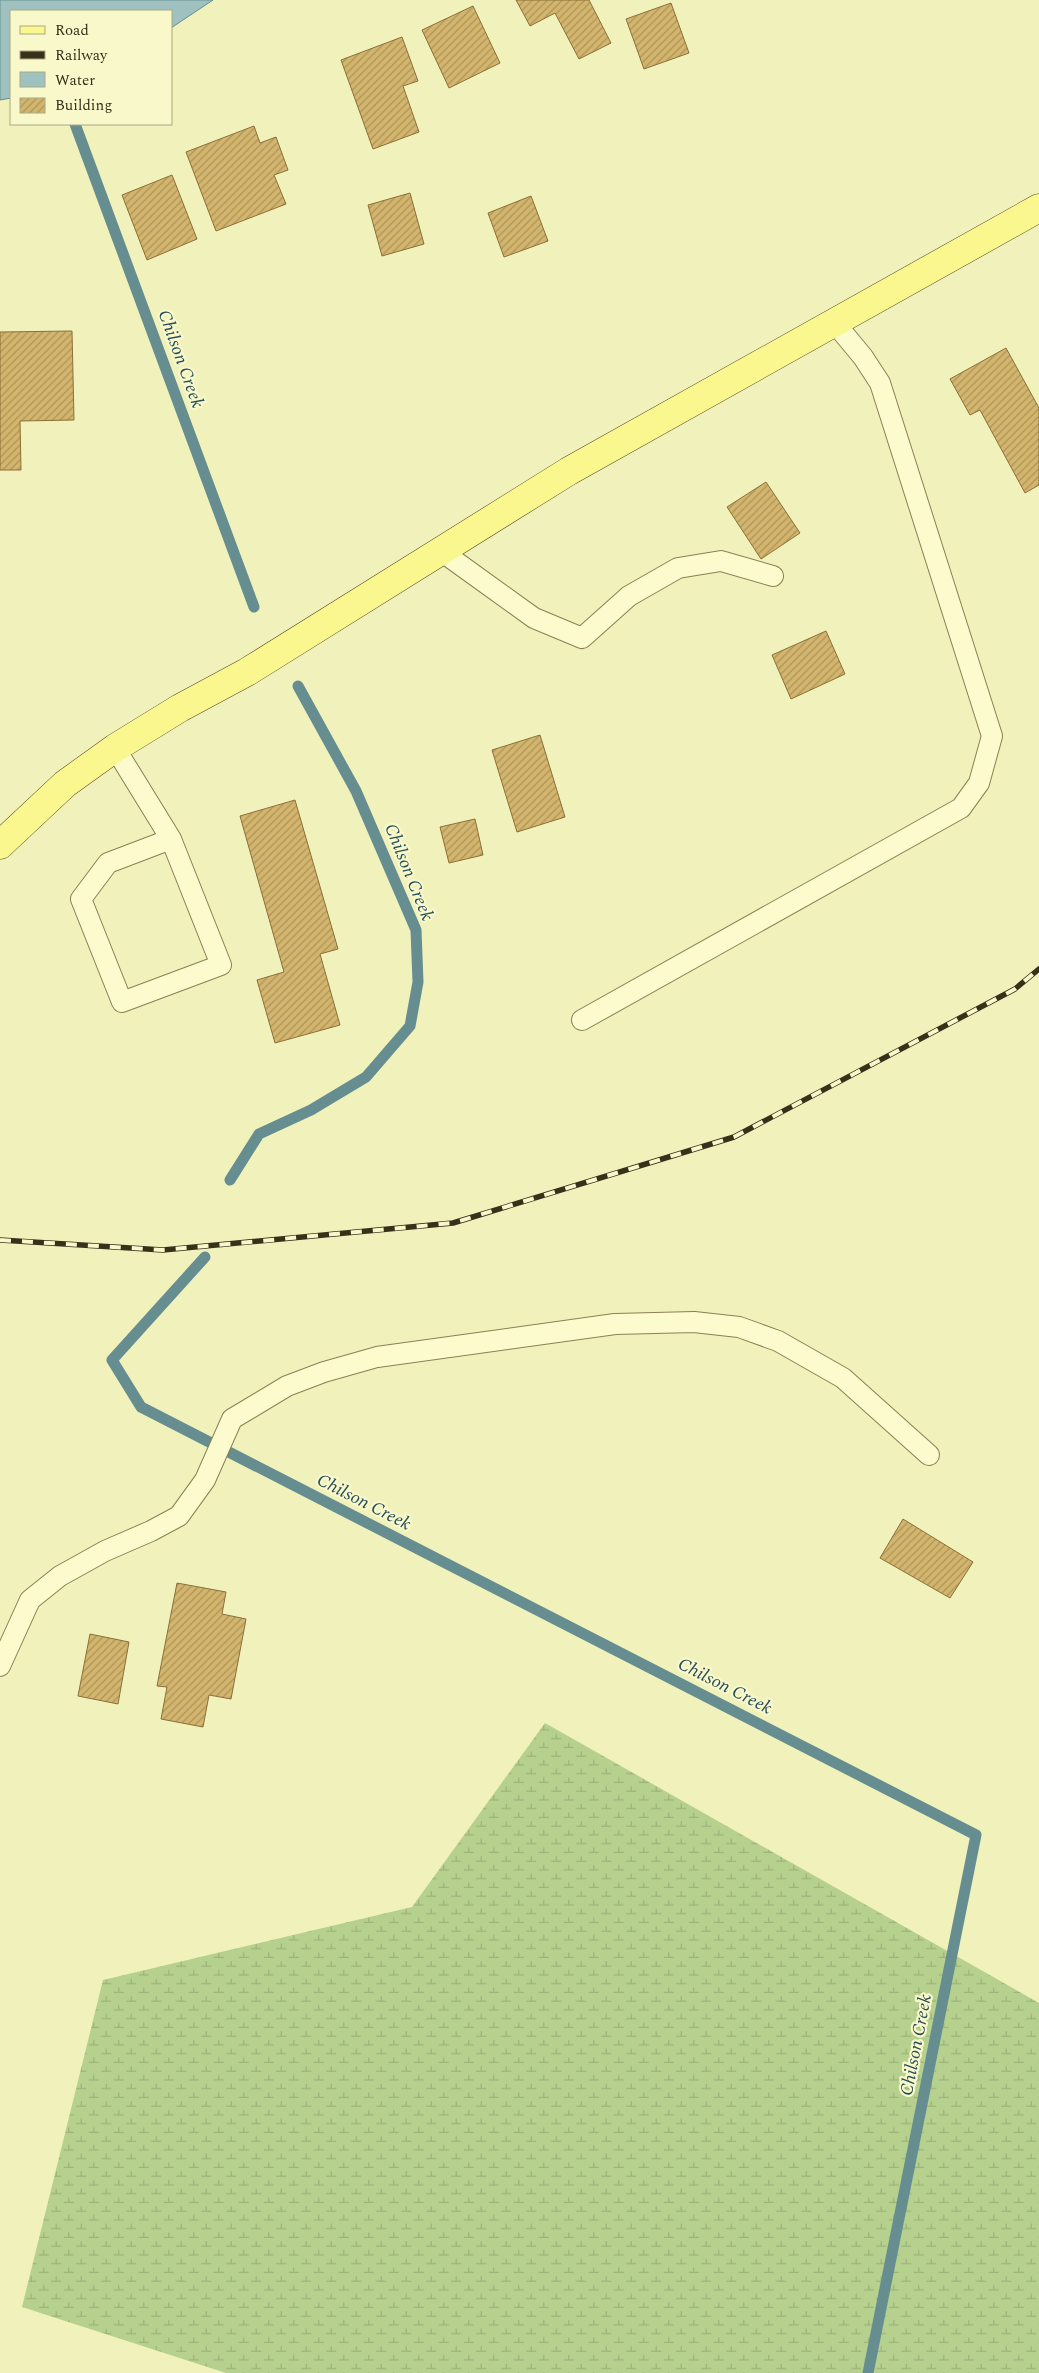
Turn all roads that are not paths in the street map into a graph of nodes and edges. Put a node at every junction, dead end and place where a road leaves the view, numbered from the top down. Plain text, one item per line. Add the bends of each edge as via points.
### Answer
1 (1039, 208) edge
2 (834, 322) junction
3 (441, 552) junction
4 (772, 576) dead end
5 (115, 748) junction
6 (171, 839) junction
7 (0, 845) edge
8 (582, 1020) dead end
9 (929, 1455) dead end
10 (0, 1666) edge

1 - 2 main road
2 - 3 main road via 569,471
2 - 8 lane via 880,383 992,736 979,783 961,808
3 - 4 lane via 534,618 582,638 629,596 678,568 721,561
3 - 5 main road via 247,672
5 - 6 lane
5 - 7 main road via 65,784
6 - 6 lane via 221,965 122,1002 81,898 108,864
9 - 10 lane via 842,1378 778,1341 739,1327 694,1322 615,1324 377,1357 287,1386 232,1419 204,1480 179,1516 60,1576 30,1600

